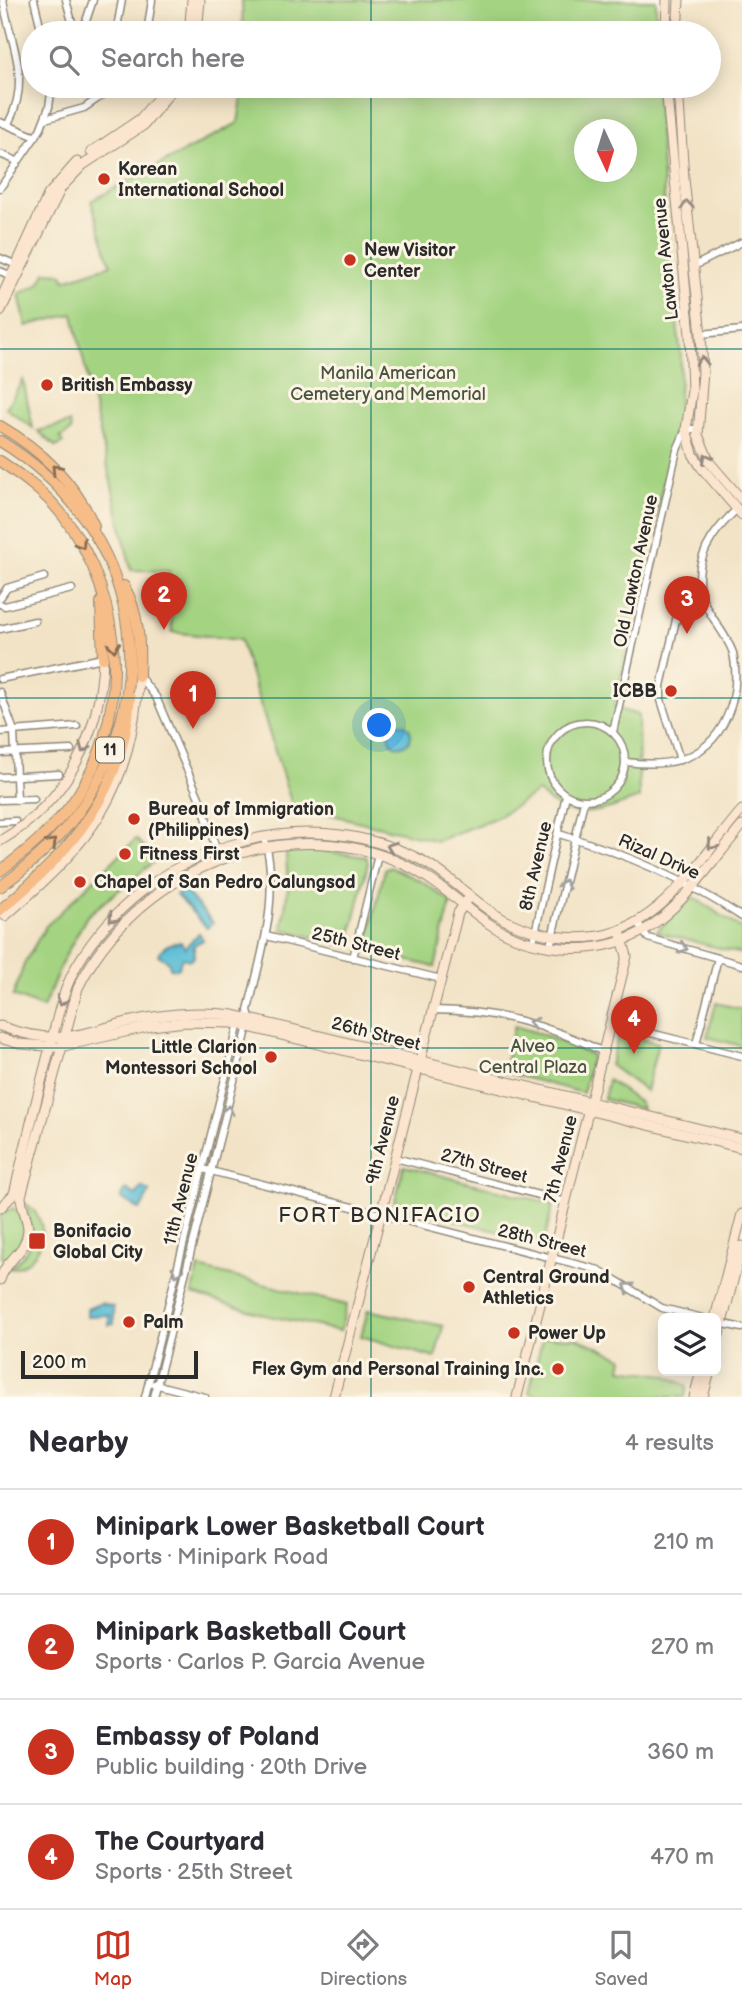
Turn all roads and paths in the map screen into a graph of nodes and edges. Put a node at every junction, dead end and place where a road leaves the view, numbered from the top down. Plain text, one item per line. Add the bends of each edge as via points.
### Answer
1 (3, 0) edge
2 (34, 0) edge
3 (66, 0) edge
4 (93, 0) edge
5 (122, 0) edge
6 (152, 0) edge
7 (192, 0) edge
8 (200, 0) edge
9 (667, 0) edge
10 (679, 0) edge
11 (39, 21) edge
12 (72, 21) edge
13 (86, 21) edge
14 (118, 21) edge
15 (149, 21) edge
16 (190, 21) edge
17 (198, 21) edge
18 (666, 21) edge
19 (678, 21) edge
20 (50, 98) edge
21 (99, 98) edge
22 (158, 98) edge
23 (165, 98) edge
24 (667, 98) edge
25 (679, 98) edge
26 (45, 120) junction
27 (4, 123) edge
28 (36, 137) junction
29 (106, 147) junction
30 (0, 153) edge
31 (18, 161) junction
32 (0, 188) edge
33 (742, 242) edge
34 (0, 258) edge
35 (694, 266) junction
36 (21, 267) junction
37 (0, 271) edge
38 (15, 278) junction
39 (0, 301) edge
40 (0, 312) edge
41 (742, 330) edge
42 (701, 334) junction
43 (1, 427) edge
44 (686, 429) junction
45 (698, 429) junction
46 (0, 441) edge
47 (0, 461) edge
48 (741, 507) edge
49 (103, 548) junction
50 (116, 574) junction
51 (44, 577) dead end
52 (100, 581) junction
53 (72, 589) dead end
54 (702, 597) junction
55 (0, 598) edge
56 (0, 604) edge
57 (35, 621) dead end
58 (0, 629) edge
59 (130, 657) junction
60 (103, 659) junction
61 (139, 676) junction
62 (0, 678) edge
63 (0, 692) edge
64 (156, 696) junction
65 (137, 701) junction
66 (77, 726) dead end
67 (14, 731) junction
68 (0, 732) edge
69 (612, 732) junction
70 (71, 750) dead end
71 (0, 753) edge
72 (15, 753) junction
73 (680, 760) junction
74 (626, 762) junction
75 (59, 774) dead end
76 (16, 776) junction
77 (0, 777) edge
78 (566, 795) junction
79 (34, 799) dead end
80 (0, 800) edge
81 (17, 800) junction
82 (584, 800) junction
83 (742, 810) edge
84 (15, 821) dead end
85 (0, 822) edge
86 (742, 826) edge
87 (558, 834) junction
88 (264, 836) junction
89 (575, 839) junction
90 (0, 841) edge
91 (268, 847) junction
92 (216, 849) junction
93 (378, 855) junction
94 (0, 871) edge
95 (683, 881) junction
96 (693, 886) junction
97 (0, 887) edge
98 (471, 895) junction
99 (464, 904) junction
100 (2, 913) edge
101 (742, 917) edge
102 (640, 927) junction
103 (619, 931) junction
104 (536, 932) junction
105 (266, 936) junction
106 (552, 936) junction
107 (623, 940) junction
108 (533, 942) junction
109 (550, 946) junction
110 (353, 958) junction
111 (718, 958) junction
112 (742, 965) edge
113 (440, 979) junction
114 (433, 1010) junction
115 (245, 1019) junction
116 (611, 1023) junction
117 (0, 1026) edge
118 (0, 1038) edge
119 (56, 1043) junction
120 (696, 1044) junction
121 (604, 1052) junction
122 (742, 1055) edge
123 (419, 1065) junction
124 (590, 1107) junction
125 (742, 1139) edge
126 (742, 1148) edge
127 (394, 1158) junction
128 (202, 1169) junction
129 (212, 1172) junction
130 (566, 1202) junction
131 (1, 1208) edge
132 (24, 1212) junction
133 (380, 1214) junction
134 (742, 1214) edge
135 (742, 1246) edge
136 (552, 1258) junction
137 (12, 1259) junction
138 (0, 1260) edge
139 (0, 1280) edge
140 (682, 1313) edge
141 (720, 1313) edge
142 (721, 1313) edge
143 (721, 1322) edge
144 (742, 1328) edge
145 (700, 1376) edge
146 (709, 1376) edge
147 (149, 1382) junction
148 (158, 1385) junction
149 (145, 1397) edge
150 (154, 1397) edge
151 (205, 1397) edge
152 (334, 1397) edge
153 (517, 1397) edge
154 (694, 1397) edge
155 (703, 1397) edge

1 - 27 street via 21,73 18,102
2 - 11 street
3 - 12 street
4 - 13 street
5 - 14 street
6 - 15 street
7 - 16 main road
8 - 17 main road
9 - 18 main road
10 - 19 main road
20 - 26 street
21 - 26 street via 84,108
22 - 29 main road
23 - 29 main road via 144,125
24 - 44 main road, Lawton Avenue via 690,335 692,391
35 -> 25 main road, Lawton Avenue
26 - 28 street
27 - 28 street
28 - 31 street
29 - 36 main road via 61,188
30 - 31 street
31 - 32 street
33 - 35 street
34 - 36 street
35 - 42 main road, Lawton Avenue
36 - 38 main road
37 - 38 street
38 - 39 main road
38 - 40 main road
41 - 42 street
45 -> 42 main road, Lawton Avenue
49 -> 43 main road via 65,478 42,455
44 - 45 street
44 - 48 main road via 701,467
44 - 69 street, Old Lawton Avenue
48 -> 45 main road via 710,463
46 - 49 main road, 11 via 43,471
47 -> 52 main road, 11 via 29,481 63,515
48 - 54 street via 714,535 703,555
49 - 50 main road, 11
50 - 59 main road, 11
50 - 61 main road via 134,608
51 - 55 street via 7,588
52 - 60 main road
52 -> 94 main road, 11 via 115,656 110,715 99,748 69,807
53 - 56 street
54 - 73 street via 683,605 676,615 661,686
54 - 73 street via 734,655 738,694 721,732 702,750
57 - 58 street
97 -> 59 main road, 11 via 38,858 87,800 110,752
59 - 100 main road via 127,724 102,799 64,853
60 - 62 street
60 -> 90 main road via 100,702 72,772 30,819
61 - 64 street
61 - 65 main road
63 - 67 street
64 - 65 street via 145,695
64 - 92 street via 204,807
65 - 100 main road via 122,770 98,820 65,864
66 - 67 street
67 - 68 street
67 - 72 street
69 - 74 street
69 - 78 street via 584,722 568,726 554,738 547,769
70 - 72 street
71 - 72 street
72 - 76 street
73 - 74 street
74 - 82 street via 613,790
75 - 76 street
76 - 77 street
76 - 81 street
78 - 82 street
78 - 87 street, 8th Avenue
79 - 81 street
80 - 81 street
82 - 89 street, 8th Avenue
83 -> 95 main road
84 - 85 street
86 - 96 main road
87 - 89 street, Rizal Drive
87 - 104 street, 8th Avenue
88 - 91 street, 11th Avenue
88 - 92 main road
98 -> 88 main road via 434,867 370,840 316,832
89 - 95 street, Rizal Drive
106 -> 89 street, 8th Avenue
91 - 93 main road via 336,845
91 - 105 street, 11th Avenue via 271,897
91 - 119 main road via 209,864 170,884 132,912 86,971
92 -> 119 main road via 156,880 102,930 68,983
93 - 99 main road via 428,877
93 - 110 street
95 - 96 street, Rizal Drive
95 - 102 main road
96 - 101 street, Rizal Drive
96 - 102 main road via 664,917
98 - 99 main road, 9th Avenue
98 - 104 main road via 492,913
99 - 108 main road via 495,928
99 - 113 main road, 9th Avenue
102 - 103 main road
102 - 107 main road
102 -> 111 street via 648,938
103 - 106 main road via 584,938
103 - 107 main road, 7th Avenue
104 - 106 main road
104 - 108 street, 8th Avenue
105 - 110 street, 25th Street
105 - 115 street, 11th Avenue
106 - 109 street, 8th Avenue
107 - 109 main road via 599,947
107 - 116 main road, 7th Avenue via 628,957
108 - 109 main road
110 - 113 street, 25th Street
111 - 112 street
111 - 120 street
113 - 114 main road, 9th Avenue
121 -> 114 street via 526,1021 467,1010
114 - 123 main road, 9th Avenue
115 - 119 main road, 26th Street via 225,1014 151,1017
115 - 123 main road, 26th Street
115 - 128 street, 11th Avenue
129 -> 115 street, 11th Avenue
116 - 120 street
116 - 121 main road, 7th Avenue
117 - 119 main road, 26th Street
118 - 119 main road, 26th Street
119 - 131 main road via 14,1194
119 - 132 main road via 21,1196
120 - 122 street
121 - 124 main road, 7th Avenue
123 - 124 main road, 26th Street
123 - 127 main road, 9th Avenue
124 - 125 main road, 26th Street
124 - 126 main road, 26th Street
124 - 130 main road, 7th Avenue
127 - 130 street, 27th Street
127 - 133 main road, 9th Avenue
128 - 129 street, 28th Street
128 -> 147 street, 11th Avenue
129 - 133 street, 28th Street
129 - 148 street, 11th Avenue
130 - 136 main road, 7th Avenue
131 - 132 main road via 16,1206
132 - 137 main road via 27,1238
133 - 136 street, 28th Street
133 - 152 main road, 9th Avenue
134 - 141 main road
135 - 142 main road
140 -> 136 street, 28th Street via 662,1308 599,1270
136 - 153 main road, 7th Avenue
137 - 138 main road
137 - 139 main road
143 - 144 street
145 - 154 main road
146 - 155 main road
147 - 148 street
147 - 149 street, 11th Avenue
148 - 150 street, 11th Avenue
148 - 151 street

